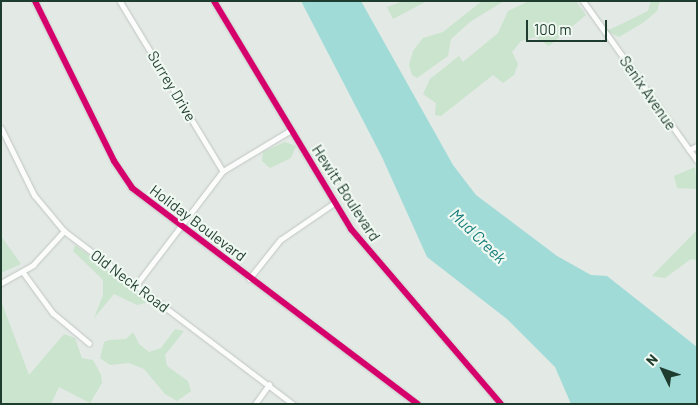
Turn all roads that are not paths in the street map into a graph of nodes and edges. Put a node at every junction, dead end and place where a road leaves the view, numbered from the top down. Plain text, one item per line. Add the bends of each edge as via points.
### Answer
1 (35, 1) edge
2 (120, 1) edge
3 (214, 1) edge
4 (583, 1) edge
5 (1, 128) edge
6 (291, 130) junction
7 (697, 146) edge
8 (689, 150) junction
9 (697, 161) edge
10 (223, 171) junction
11 (334, 203) junction
12 (181, 225) junction
13 (64, 231) junction
14 (23, 272) junction
15 (250, 279) junction
16 (1, 282) edge
17 (136, 285) junction
18 (89, 343) dead end
19 (268, 385) junction
20 (255, 404) edge
21 (293, 404) edge
22 (418, 404) edge
23 (501, 404) edge

1 - 12 street, Holiday Boulevard via 124,179
2 - 10 street, Surrey Drive
3 - 6 street, Hewitt Boulevard
4 - 8 street, Senix Avenue
5 - 13 street, Old Neck Road via 34,195
6 - 10 street
6 - 11 street, Hewitt Boulevard
7 - 8 street
8 - 9 street, Senix Avenue
10 - 12 street
11 - 15 street via 280,240
11 - 23 street, Hewitt Boulevard via 365,248
12 - 15 street, Holiday Boulevard
12 - 17 street
13 - 14 street via 45,254
13 - 17 street, Old Neck Road
14 - 16 street
14 - 18 street via 53,313
15 - 22 street, Holiday Boulevard
17 - 19 street, Old Neck Road
19 - 20 street
19 - 21 street, Old Neck Road

